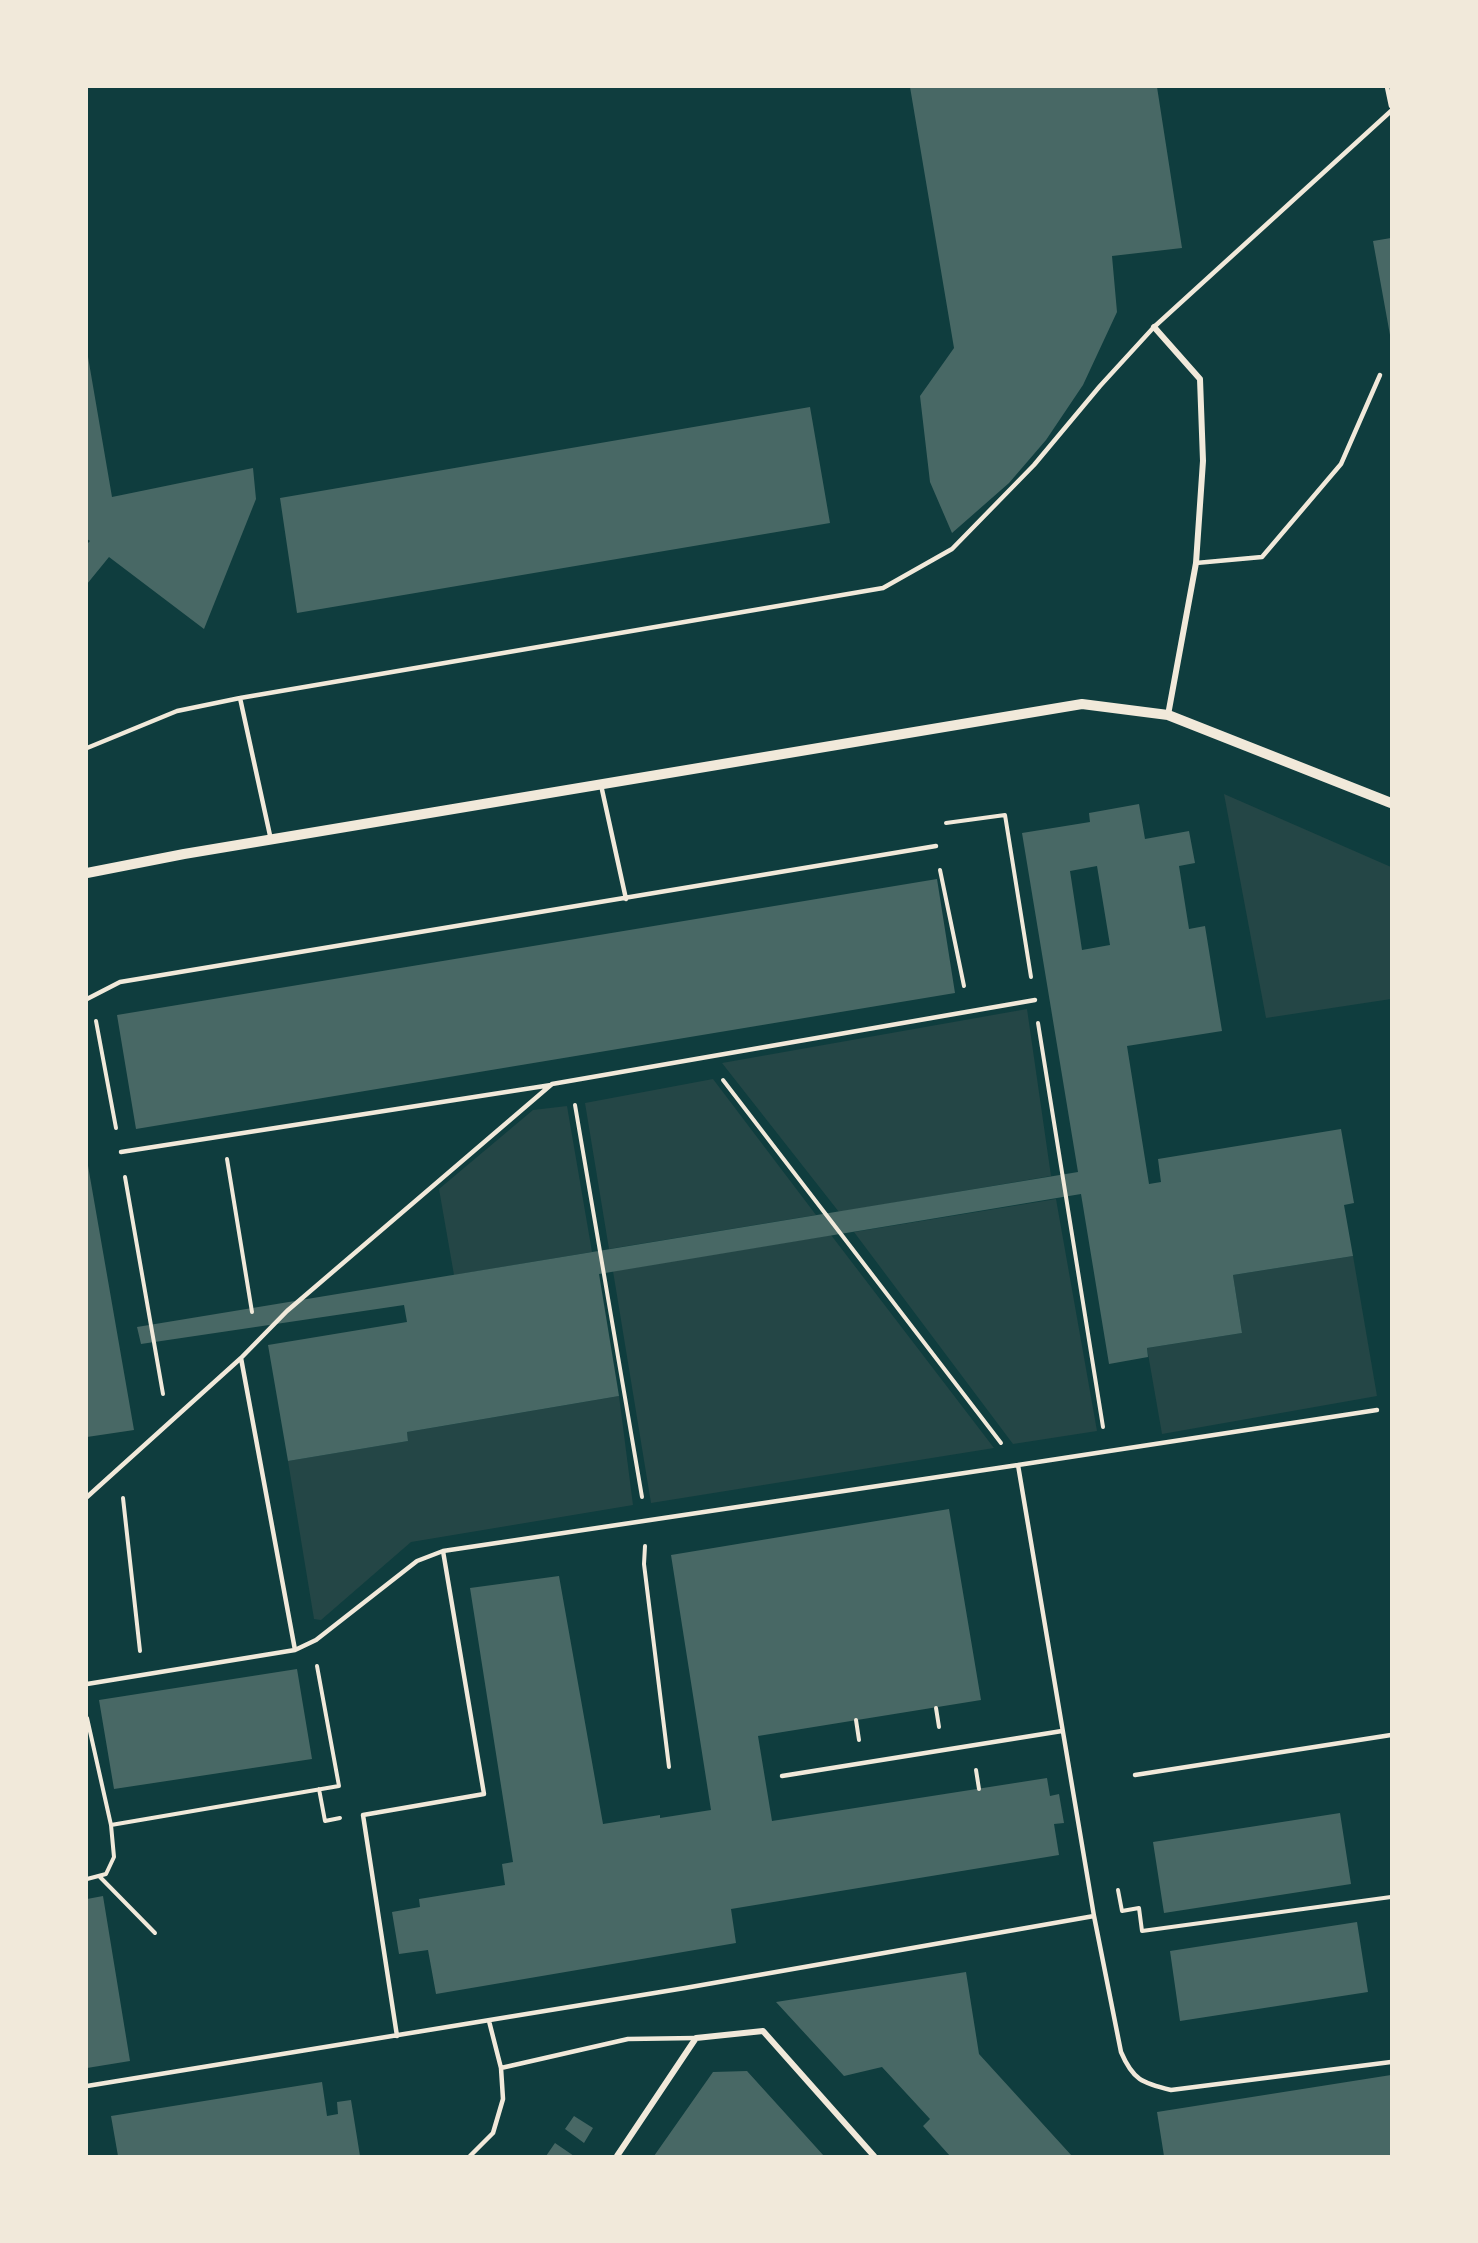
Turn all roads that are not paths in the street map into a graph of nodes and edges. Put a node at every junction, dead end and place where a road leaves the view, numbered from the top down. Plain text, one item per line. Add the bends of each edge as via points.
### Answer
1 (1387, 87) edge
2 (1391, 106) edge
3 (1391, 111) edge
4 (1154, 327) junction
5 (1380, 375) dead end
6 (1196, 563) junction
7 (240, 698) junction
8 (1168, 715) junction
9 (87, 748) edge
10 (601, 784) junction
11 (1391, 803) edge
12 (271, 840) junction
13 (936, 846) road end
14 (87, 873) edge
15 (626, 899) junction
16 (89, 998) edge
17 (1035, 1000) road end
18 (552, 1084) junction
19 (120, 1152) road end
20 (241, 1358) junction
21 (1377, 1410) dead end
22 (1018, 1465) junction
23 (87, 1497) edge
24 (443, 1551) junction
25 (296, 1650) junction
26 (87, 1684) edge
27 (1062, 1731) junction
28 (1391, 1735) edge
29 (1135, 1775) dead end
30 (782, 1776) dead end
31 (1094, 1916) junction
32 (489, 2021) junction
33 (397, 2036) junction
34 (696, 2038) junction
35 (1391, 2062) edge
36 (501, 2068) junction
37 (87, 2086) edge
38 (470, 2156) edge
39 (617, 2156) edge
40 (874, 2156) edge

1 - 2 lane
3 - 4 lane
4 - 6 street via 1200,379 1203,461
4 - 7 lane via 1034,465 952,549 883,588
5 - 6 lane via 1341,464 1262,557
6 - 8 street
7 - 9 lane via 177,711
7 - 12 lane
8 - 10 street via 1082,704
8 - 11 street
10 - 12 street
10 - 15 lane
12 - 14 street
13 - 15 lane
15 - 16 lane via 120,982
17 - 18 lane
18 - 19 lane
18 - 20 lane via 287,1311
20 - 23 lane
20 - 25 lane
21 - 22 lane
22 - 24 lane
22 - 27 lane
24 - 25 lane via 417,1561
24 - 33 lane via 484,1794 363,1815
25 - 26 lane
27 - 30 lane
27 - 31 lane
28 - 29 lane
31 - 32 lane
31 - 35 lane via 1121,2052 1129,2071 1146,2084 1171,2090
32 - 33 lane
32 - 36 lane
33 - 37 lane
34 - 36 lane via 628,2039
34 - 39 street
34 - 40 street via 763,2031
36 - 38 lane via 503,2099 493,2133

